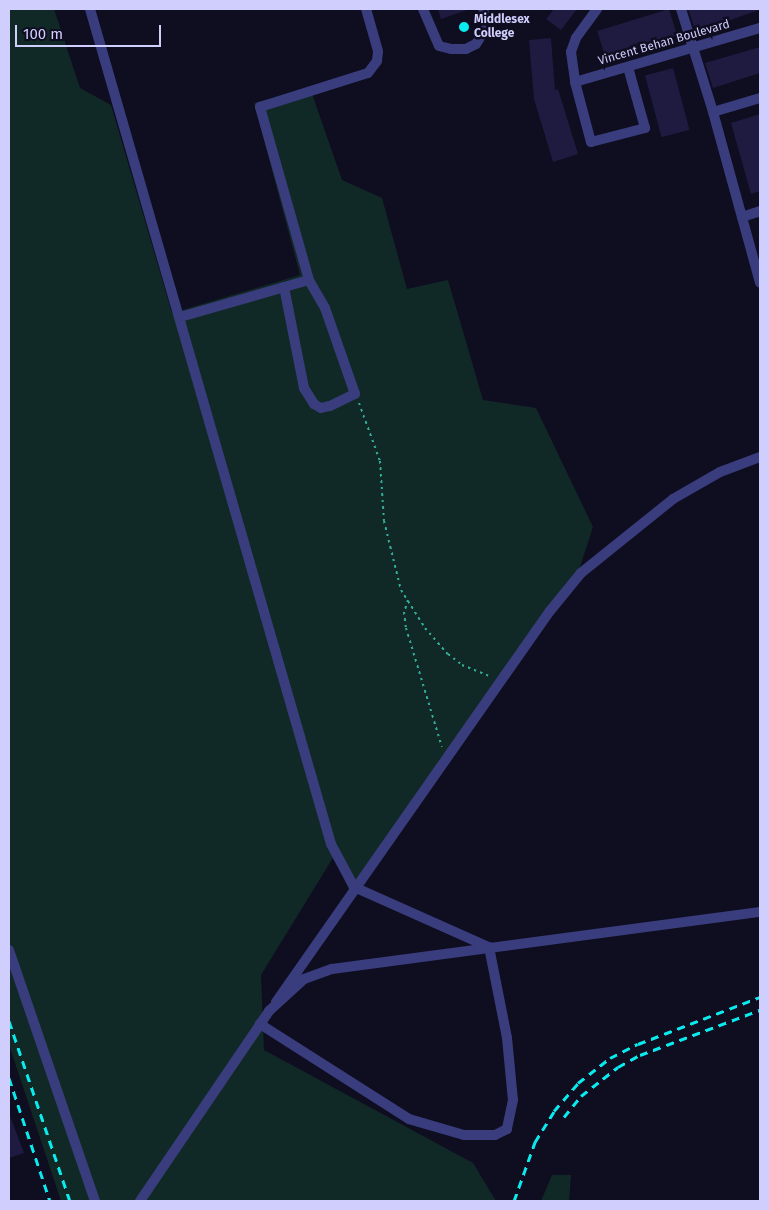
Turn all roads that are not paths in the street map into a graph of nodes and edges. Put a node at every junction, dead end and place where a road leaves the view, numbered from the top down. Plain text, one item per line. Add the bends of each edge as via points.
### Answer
1 (90, 9) edge
2 (366, 9) edge
3 (422, 9) edge
4 (484, 9) edge
5 (597, 9) edge
6 (681, 9) edge
7 (760, 28) edge
8 (692, 48) junction
9 (628, 67) junction
10 (574, 82) junction
11 (760, 98) edge
12 (713, 112) junction
13 (760, 211) edge
14 (742, 217) junction
15 (308, 280) junction
16 (760, 283) edge
17 (284, 287) junction
18 (180, 316) junction
19 (760, 457) edge
20 (354, 887) junction
21 (760, 912) edge
22 (489, 948) junction
23 (9, 950) edge
24 (276, 1002) junction
25 (260, 1024) junction
26 (95, 1201) edge
27 (140, 1201) edge

1 - 18 lane
2 - 15 lane via 378,51 377,61 368,73 260,107
3 - 4 lane via 439,46 451,49 466,49 476,44 488,25
5 - 10 lane via 576,38 571,52
6 - 8 lane
7 - 8 lane, Vincent Behan Boulevard
8 - 9 lane, Vincent Behan Boulevard
8 - 12 lane
9 - 10 lane, Vincent Behan Boulevard
9 - 10 lane via 644,128 591,142
11 - 12 lane
12 - 14 lane
13 - 14 lane
14 - 16 lane
15 - 17 lane
15 - 17 lane via 325,308 354,394 321,408 308,398
17 - 18 lane
18 - 20 lane via 331,844
19 - 20 lane via 720,472 673,499 581,573 550,611
20 - 22 lane
20 - 24 lane
21 - 22 lane
22 - 24 lane via 332,968 304,979
22 - 25 lane via 507,1038 513,1100 507,1129 495,1135 464,1136 409,1119
23 - 26 lane
24 - 25 lane
25 - 27 lane

